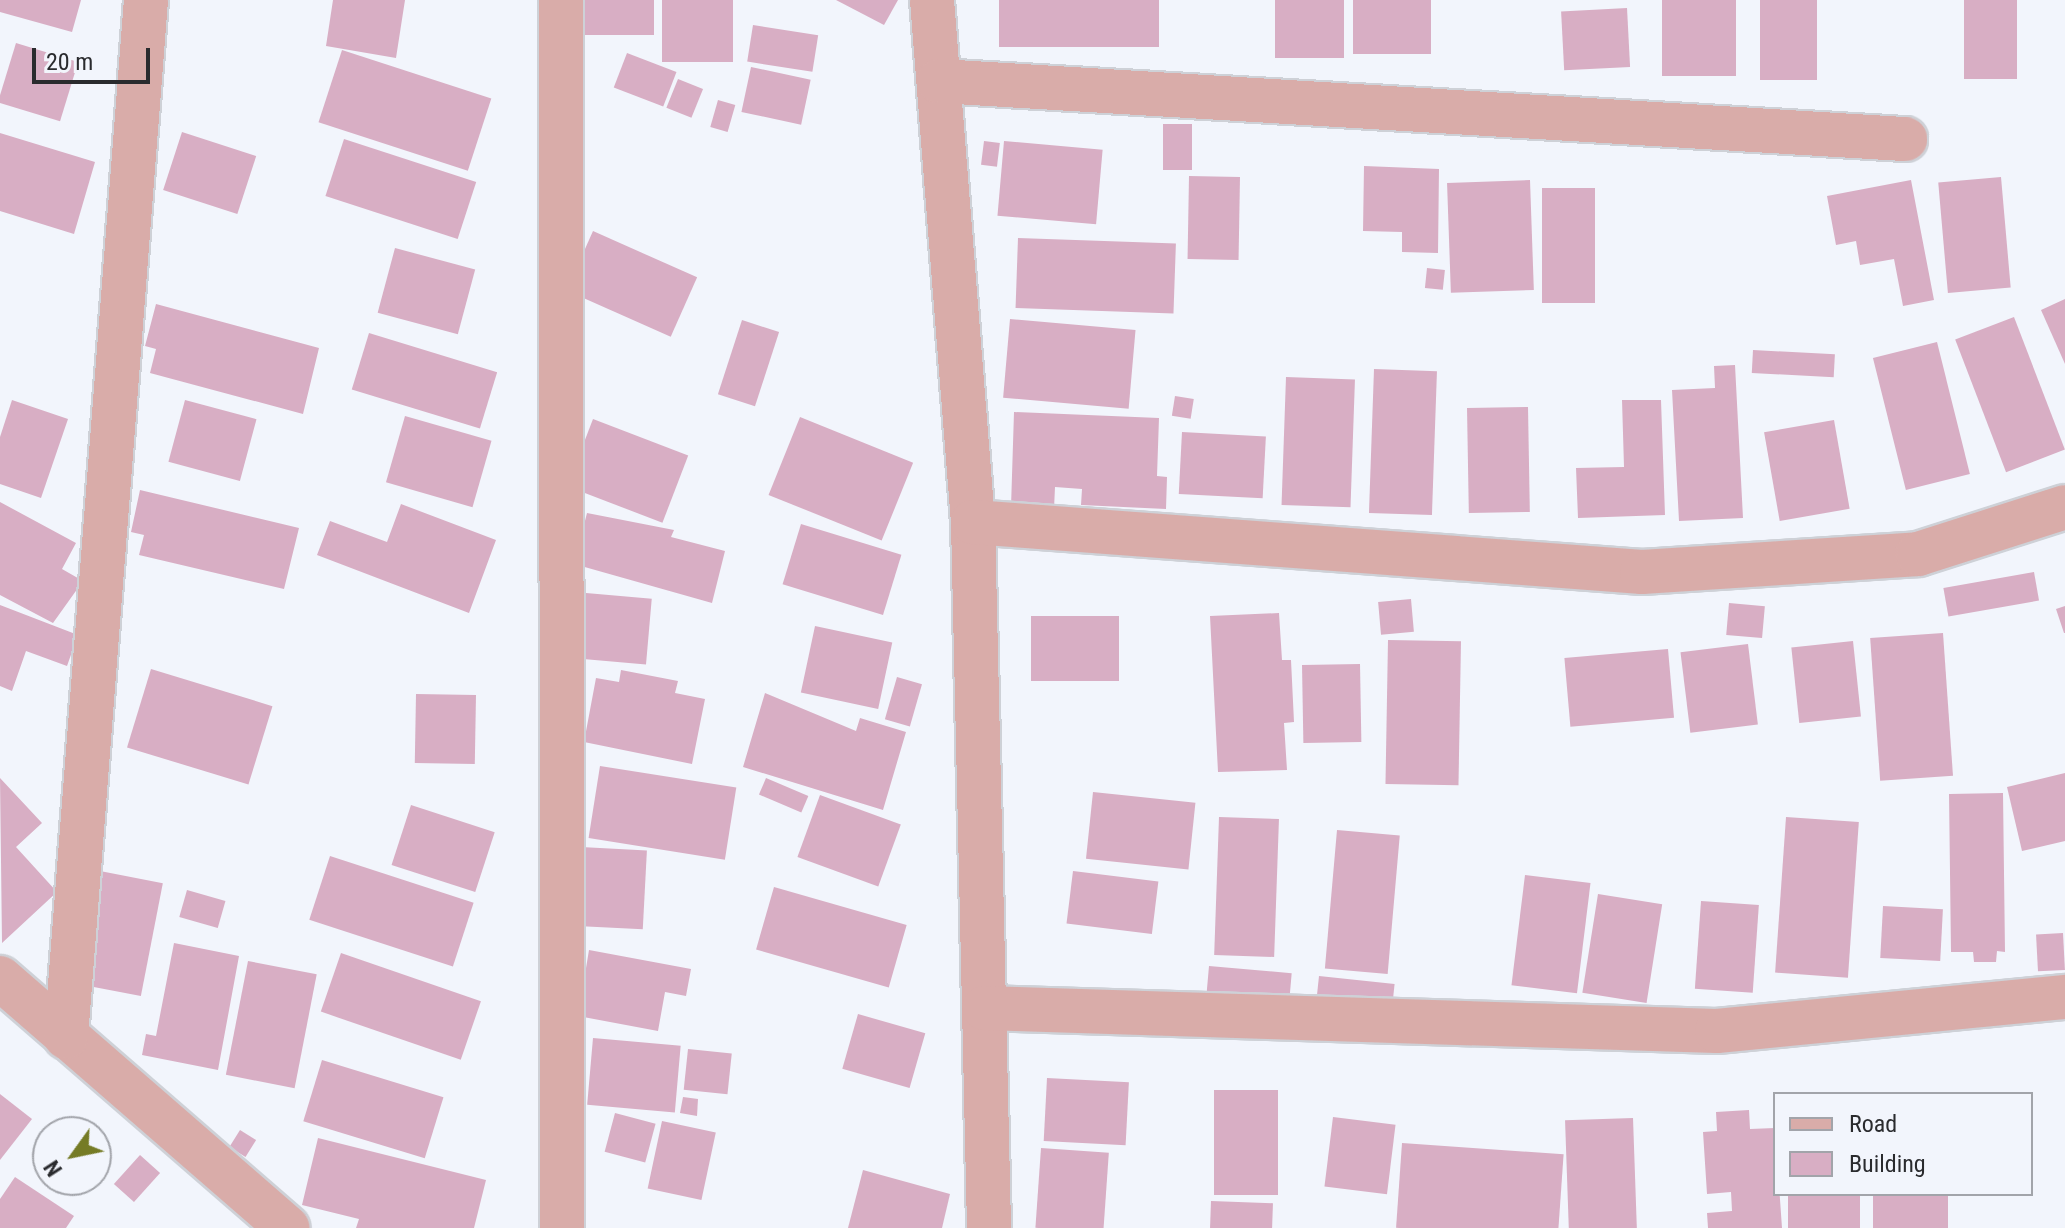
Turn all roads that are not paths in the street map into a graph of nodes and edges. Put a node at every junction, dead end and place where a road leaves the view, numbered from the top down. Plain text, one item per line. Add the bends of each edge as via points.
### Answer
1 (146, 0) edge
2 (561, 0) edge
3 (932, 0) edge
4 (939, 81) junction
5 (1905, 139) dead end
6 (2065, 507) edge
7 (973, 522) junction
8 (0, 978) edge
9 (2065, 997) edge
10 (984, 1008) junction
11 (66, 1037) junction
12 (288, 1228) edge
13 (562, 1228) edge
14 (989, 1228) edge

1 - 11 street
2 - 13 street
3 - 4 street
4 - 5 street
4 - 7 street
6 - 7 street via 1918,554 1642,572
7 - 10 street
8 - 11 street
9 - 10 street via 1717,1031
10 - 14 street
11 - 12 street

